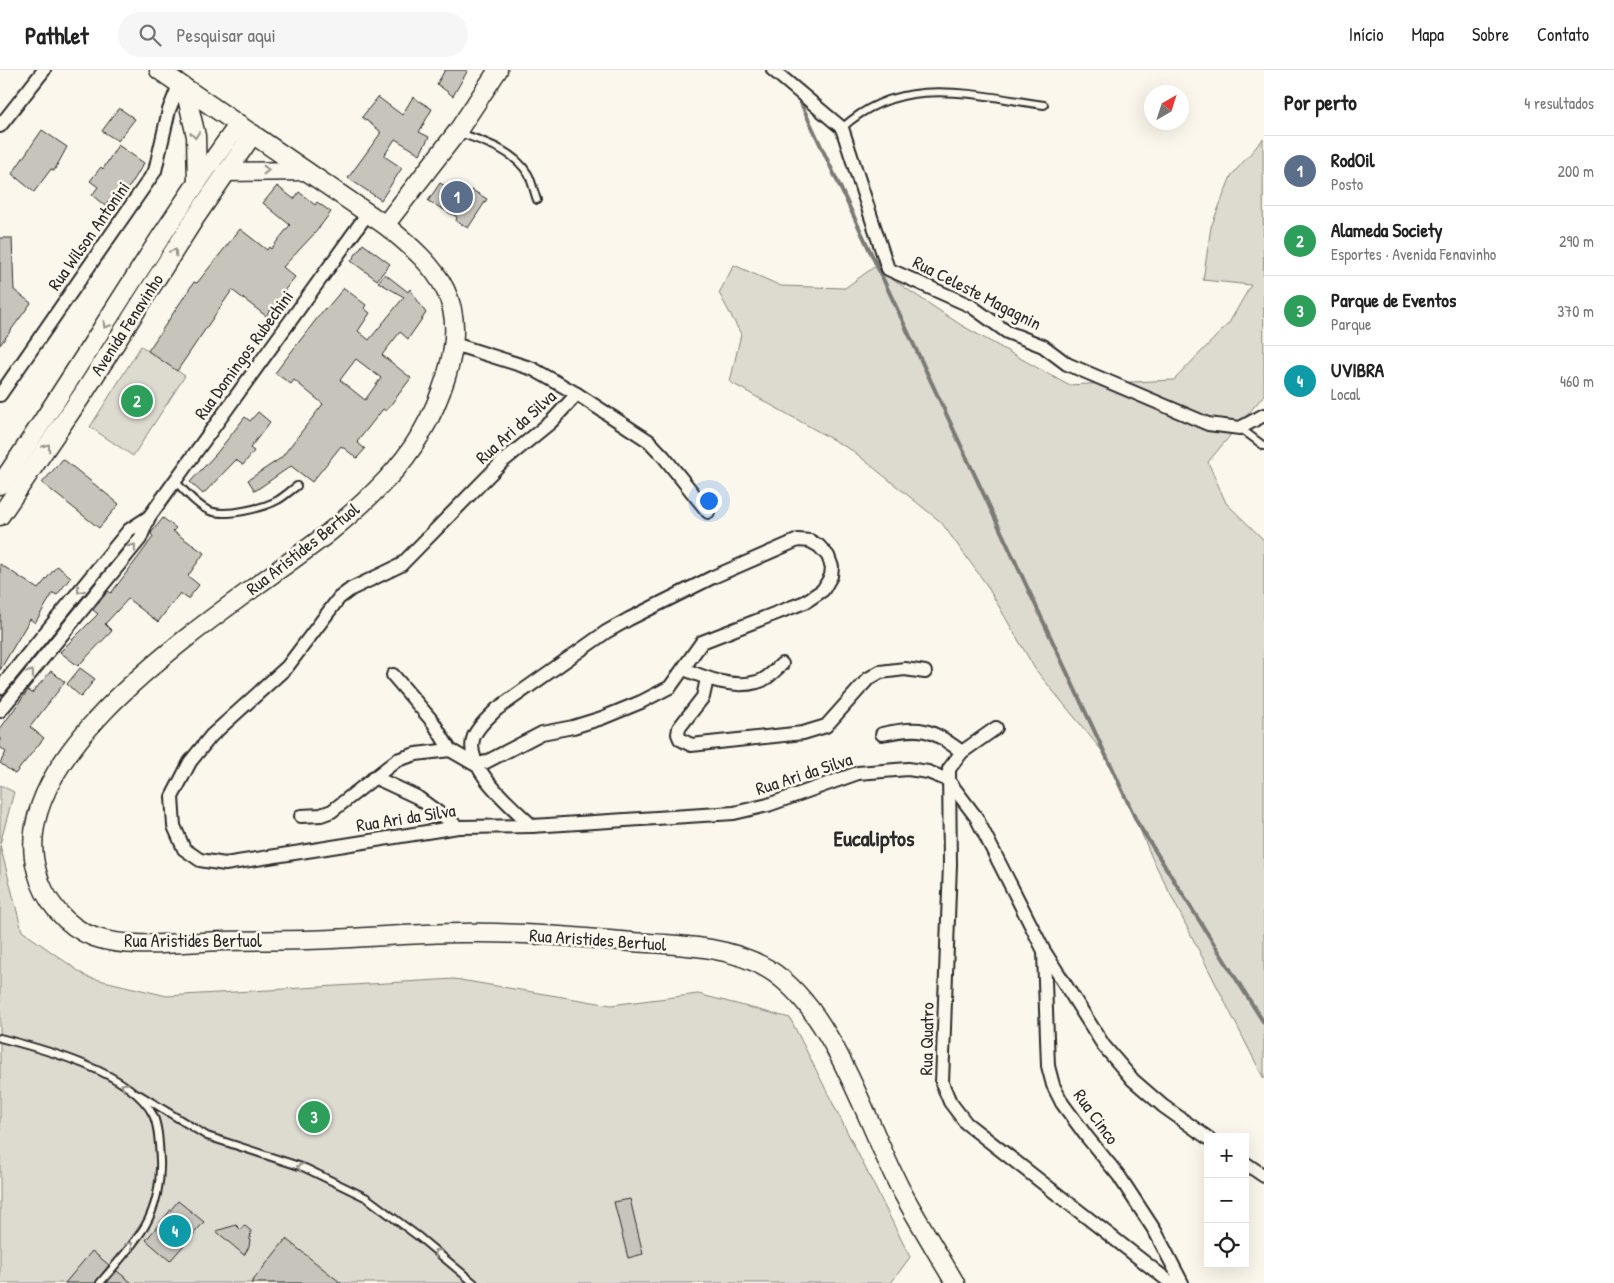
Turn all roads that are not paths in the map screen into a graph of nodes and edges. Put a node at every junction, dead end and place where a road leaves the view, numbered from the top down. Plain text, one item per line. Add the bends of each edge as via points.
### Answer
1 (44, 70) edge
2 (159, 70) edge
3 (498, 70) edge
4 (777, 74) edge
5 (182, 87) junction
6 (1044, 105) dead end
7 (1, 122) edge
8 (842, 128) junction
9 (246, 129) junction
10 (456, 132) junction
11 (306, 171) junction
12 (226, 172) junction
13 (196, 182) junction
14 (537, 200) dead end
15 (180, 209) junction
16 (368, 213) junction
17 (195, 218) junction
18 (385, 224) junction
19 (124, 296) junction
20 (139, 306) junction
21 (454, 344) junction
22 (70, 381) junction
23 (85, 392) junction
24 (577, 394) junction
25 (0, 395) edge
26 (1264, 415) edge
27 (1240, 428) junction
28 (1264, 446) edge
29 (21, 470) junction
30 (175, 481) junction
31 (0, 485) edge
32 (297, 486) dead end
33 (708, 512) dead end
34 (0, 516) edge
35 (149, 517) junction
36 (782, 664) dead end
37 (684, 669) junction
38 (925, 672) dead end
39 (392, 675) dead end
40 (707, 679) junction
41 (0, 688) edge
42 (0, 711) edge
43 (996, 728) dead end
44 (882, 734) dead end
45 (450, 750) junction
46 (962, 752) junction
47 (476, 765) junction
48 (374, 777) junction
49 (948, 780) junction
50 (301, 816) dead end
51 (532, 826) junction
52 (458, 827) junction
53 (1044, 951) junction
54 (0, 1038) edge
55 (140, 1095) junction
56 (1204, 1135) edge
57 (1249, 1166) edge
58 (1264, 1176) edge
59 (100, 1283) edge
60 (474, 1283) edge
61 (955, 1283) edge
62 (1171, 1283) edge
63 (1182, 1283) edge

1 - 7 street
2 - 5 main road, Rua Aristides Bertuol
3 - 10 main road
4 - 8 street
5 - 9 main road, Rua Aristides Bertuol
5 -> 13 main road via 196,136
5 - 25 street, Rua Wilson Antonini via 169,110 155,171
6 - 8 lane via 925,91 891,98 856,116
8 - 27 street, Rua Celeste Magagnin via 888,269 971,306 1006,332 1043,346 1067,364 1208,424
9 - 11 main road, Rua Aristides Bertuol
9 - 12 main road, Avenida Fenavinho
9 - 13 main road, Avenida Fenavinho
10 - 14 lane via 517,160 528,174
10 - 18 main road
12 -> 11 main road
11 - 16 main road, Rua Aristides Bertuol
12 - 17 main road, Avenida Fenavinho
13 - 15 main road, Avenida Fenavinho
15 - 17 main road
15 - 19 main road, Avenida Fenavinho
16 - 18 main road, Rua Aristides Bertuol
16 - 30 street, Rua Domingos Rubechini
20 -> 17 main road, Avenida Fenavinho
18 - 21 main road, Rua Aristides Bertuol via 418,251 446,289 452,306
19 - 20 main road
19 -> 22 main road, Avenida Fenavinho
20 - 23 main road, Avenida Fenavinho
21 - 24 street, Rua Ari da Silva via 533,369
21 - 61 main road, Rua Aristides Bertuol via 445,381 431,416 390,476 330,532 152,666 110,705 54,773 39,805 32,848 40,882 50,902 69,922 91,936 126,944 464,932 667,944 722,951 745,958 769,970 808,1004 841,1061 900,1189
22 - 23 main road
22 - 29 main road, Avenida Fenavinho
29 -> 23 main road, Avenida Fenavinho
24 - 33 street via 649,441
24 - 52 street, Rua Ari da Silva via 551,422 502,462 401,565 339,598 287,668 211,736 190,762 172,797 174,826 184,849 200,860 225,864
26 - 27 street
27 - 28 lane, Rua Celeste Magagnin
29 - 31 main road, Avenida Fenavinho
29 - 34 main road, Avenida Fenavinho
30 - 32 lane via 212,512 260,507
30 - 35 street, Rua Domingos Rubechini
35 -> 41 street, Rua Domingos Rubechini via 128,530
42 -> 35 street, Rua Domingos Rubechini via 140,539
36 - 40 street via 756,683
37 - 40 street
37 - 47 street via 670,687 641,702 595,720 542,733
37 - 47 street via 702,642 805,602 823,590 831,576 828,556 810,541 786,544 606,632 514,696 482,723 474,735 471,750
38 - 40 street via 906,668 880,672 868,679 826,726 803,733 691,745 678,734 679,728 703,697
39 - 45 street via 433,722
43 - 46 street
44 - 46 street via 924,729
45 - 47 street
45 - 48 street via 397,760
46 - 49 street via 951,764
47 - 51 street via 494,789
48 - 50 street via 332,811 321,816
48 - 52 street via 417,797
49 - 51 street, Rua Ari da Silva via 908,769 858,773 768,805 734,813
49 - 53 street via 976,817
49 - 62 street, Rua Quatro via 950,864 942,1083 950,1102 966,1123 989,1143
51 - 52 street, Rua Ari da Silva
53 - 56 street via 1104,1046 1133,1080
53 - 63 street, Rua Cinco via 1048,1066 1053,1085 1062,1103 1119,1176 1155,1231
55 -> 54 lane via 90,1066
59 -> 55 lane via 145,1225 156,1198 160,1175 159,1146 154,1116
60 -> 55 lane via 406,1227 352,1189 306,1168 207,1136
57 - 58 street

